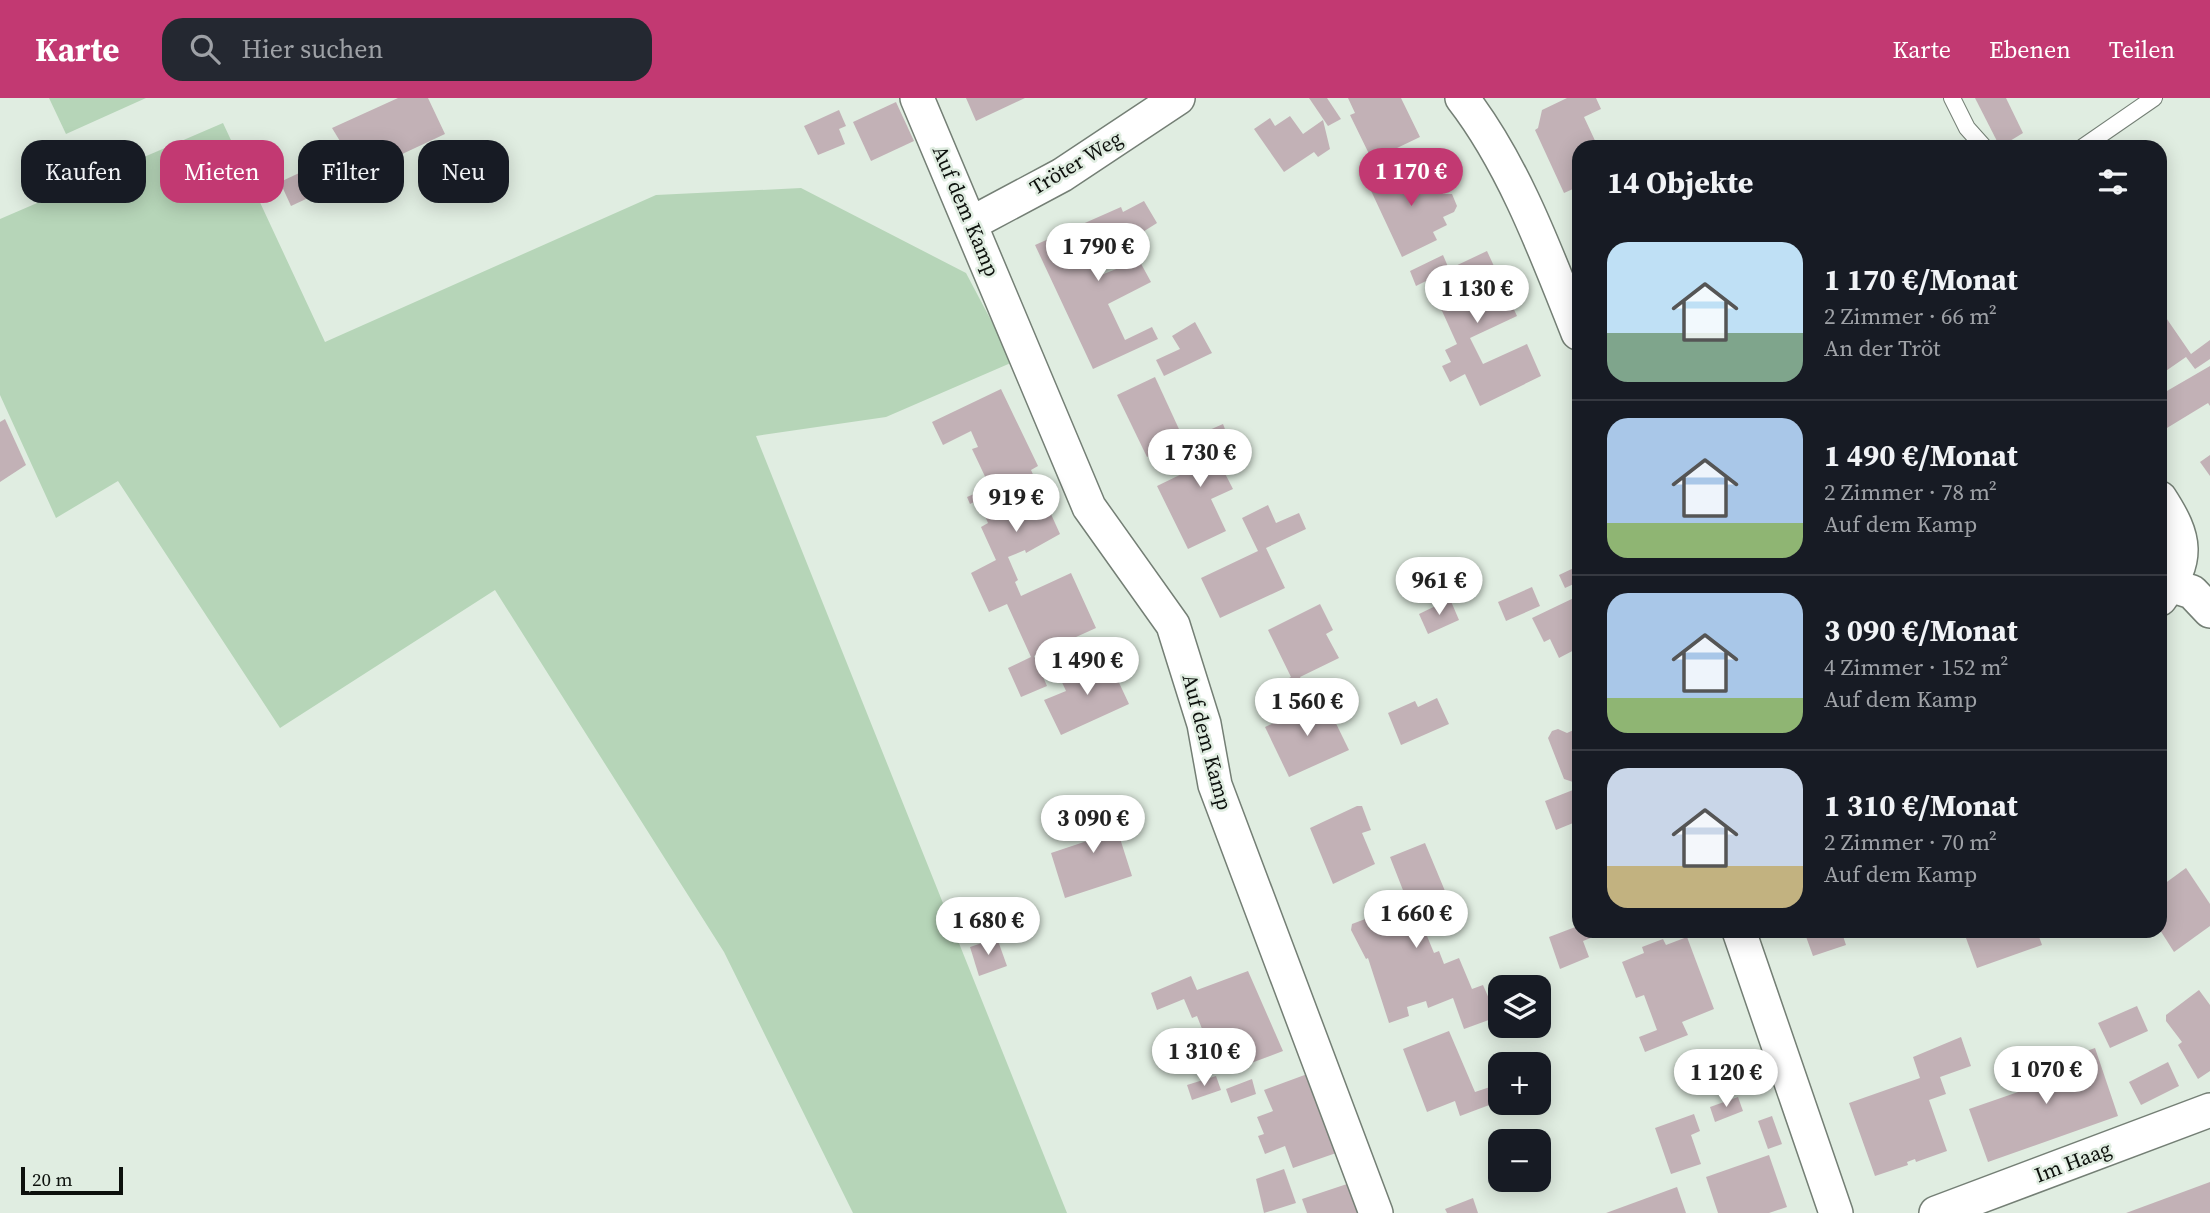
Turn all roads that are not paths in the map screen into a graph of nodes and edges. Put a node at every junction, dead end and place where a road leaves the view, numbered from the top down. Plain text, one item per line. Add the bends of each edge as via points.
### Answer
1 (917, 98) edge
2 (1178, 98) edge
3 (1462, 98) edge
4 (1952, 98) edge
5 (2154, 98) edge
6 (1978, 140) edge
7 (2093, 140) edge
8 (972, 223) junction
9 (1572, 318) edge
10 (2167, 509) edge
11 (2167, 589) edge
12 (2167, 592) edge
13 (2210, 611) edge
14 (1741, 938) edge
15 (2210, 1110) edge
16 (1376, 1213) edge
17 (1836, 1213) edge
18 (1936, 1213) edge

1 - 8 street, Auf dem Kamp
2 - 8 street, Tröter Weg via 1062,175
3 - 9 street via 1534,225
4 - 6 lane
5 - 7 lane
8 - 16 street, Auf dem Kamp via 1089,507 1173,625 1204,724 1214,785
10 - 11 street via 2178,526 2181,565
12 - 13 street via 2192,592
14 - 17 street
15 - 18 street, Im Haag

